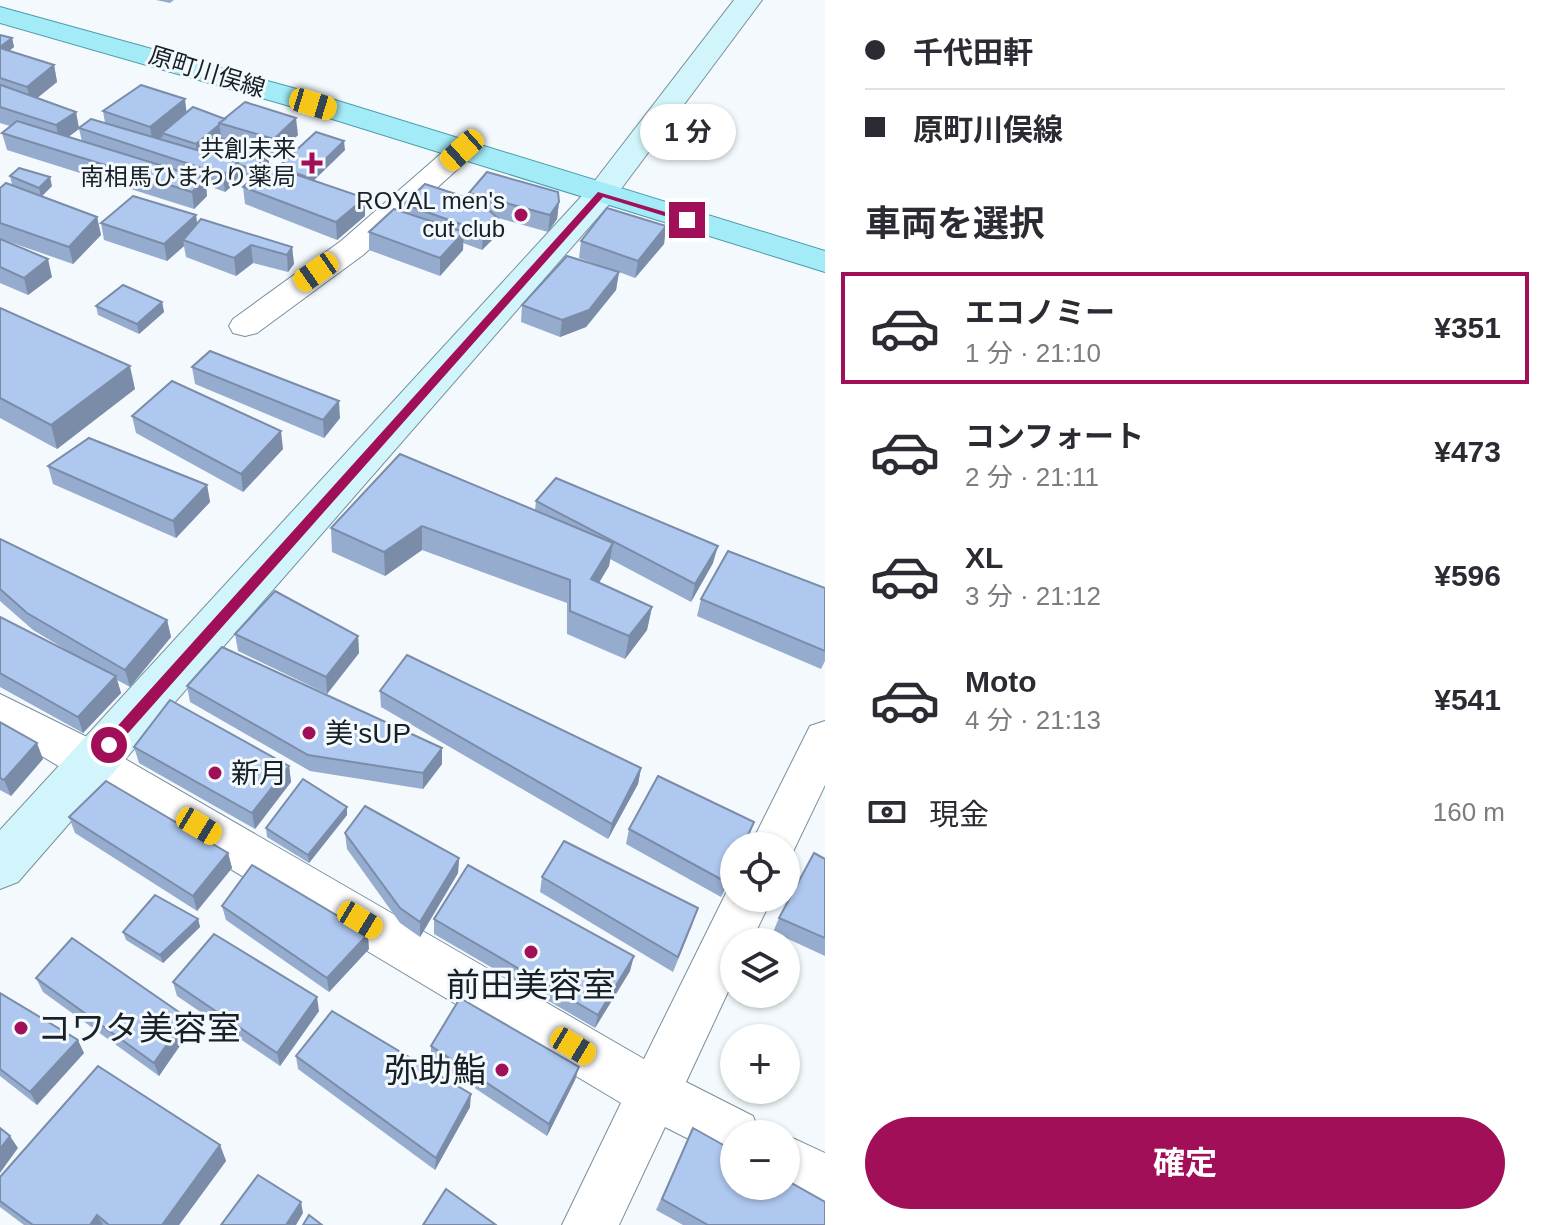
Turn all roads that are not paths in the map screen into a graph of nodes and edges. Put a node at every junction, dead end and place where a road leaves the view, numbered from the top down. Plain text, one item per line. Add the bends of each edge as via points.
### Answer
1 (748, 0) edge
2 (0, 15) edge
3 (462, 150) junction
4 (601, 194) junction
5 (825, 262) edge
6 (245, 326) dead end
7 (0, 711) edge
8 (825, 739) edge
9 (93, 763) junction
10 (780, 832) edge
11 (0, 866) edge
12 (741, 912) edge
13 (653, 1093) junction
14 (720, 1128) edge
15 (800, 1169) edge
16 (825, 1182) edge
17 (590, 1225) edge

1 - 4 street
2 - 3 main road, 原町川俣線
3 - 4 main road, 原町川俣線
3 - 6 street via 352,248
4 - 5 main road, 原町川俣線
4 - 9 street
7 - 9 street
8 - 10 street
9 - 11 street
9 - 13 street
12 - 13 street
13 - 14 street
13 - 17 street
15 - 16 street

